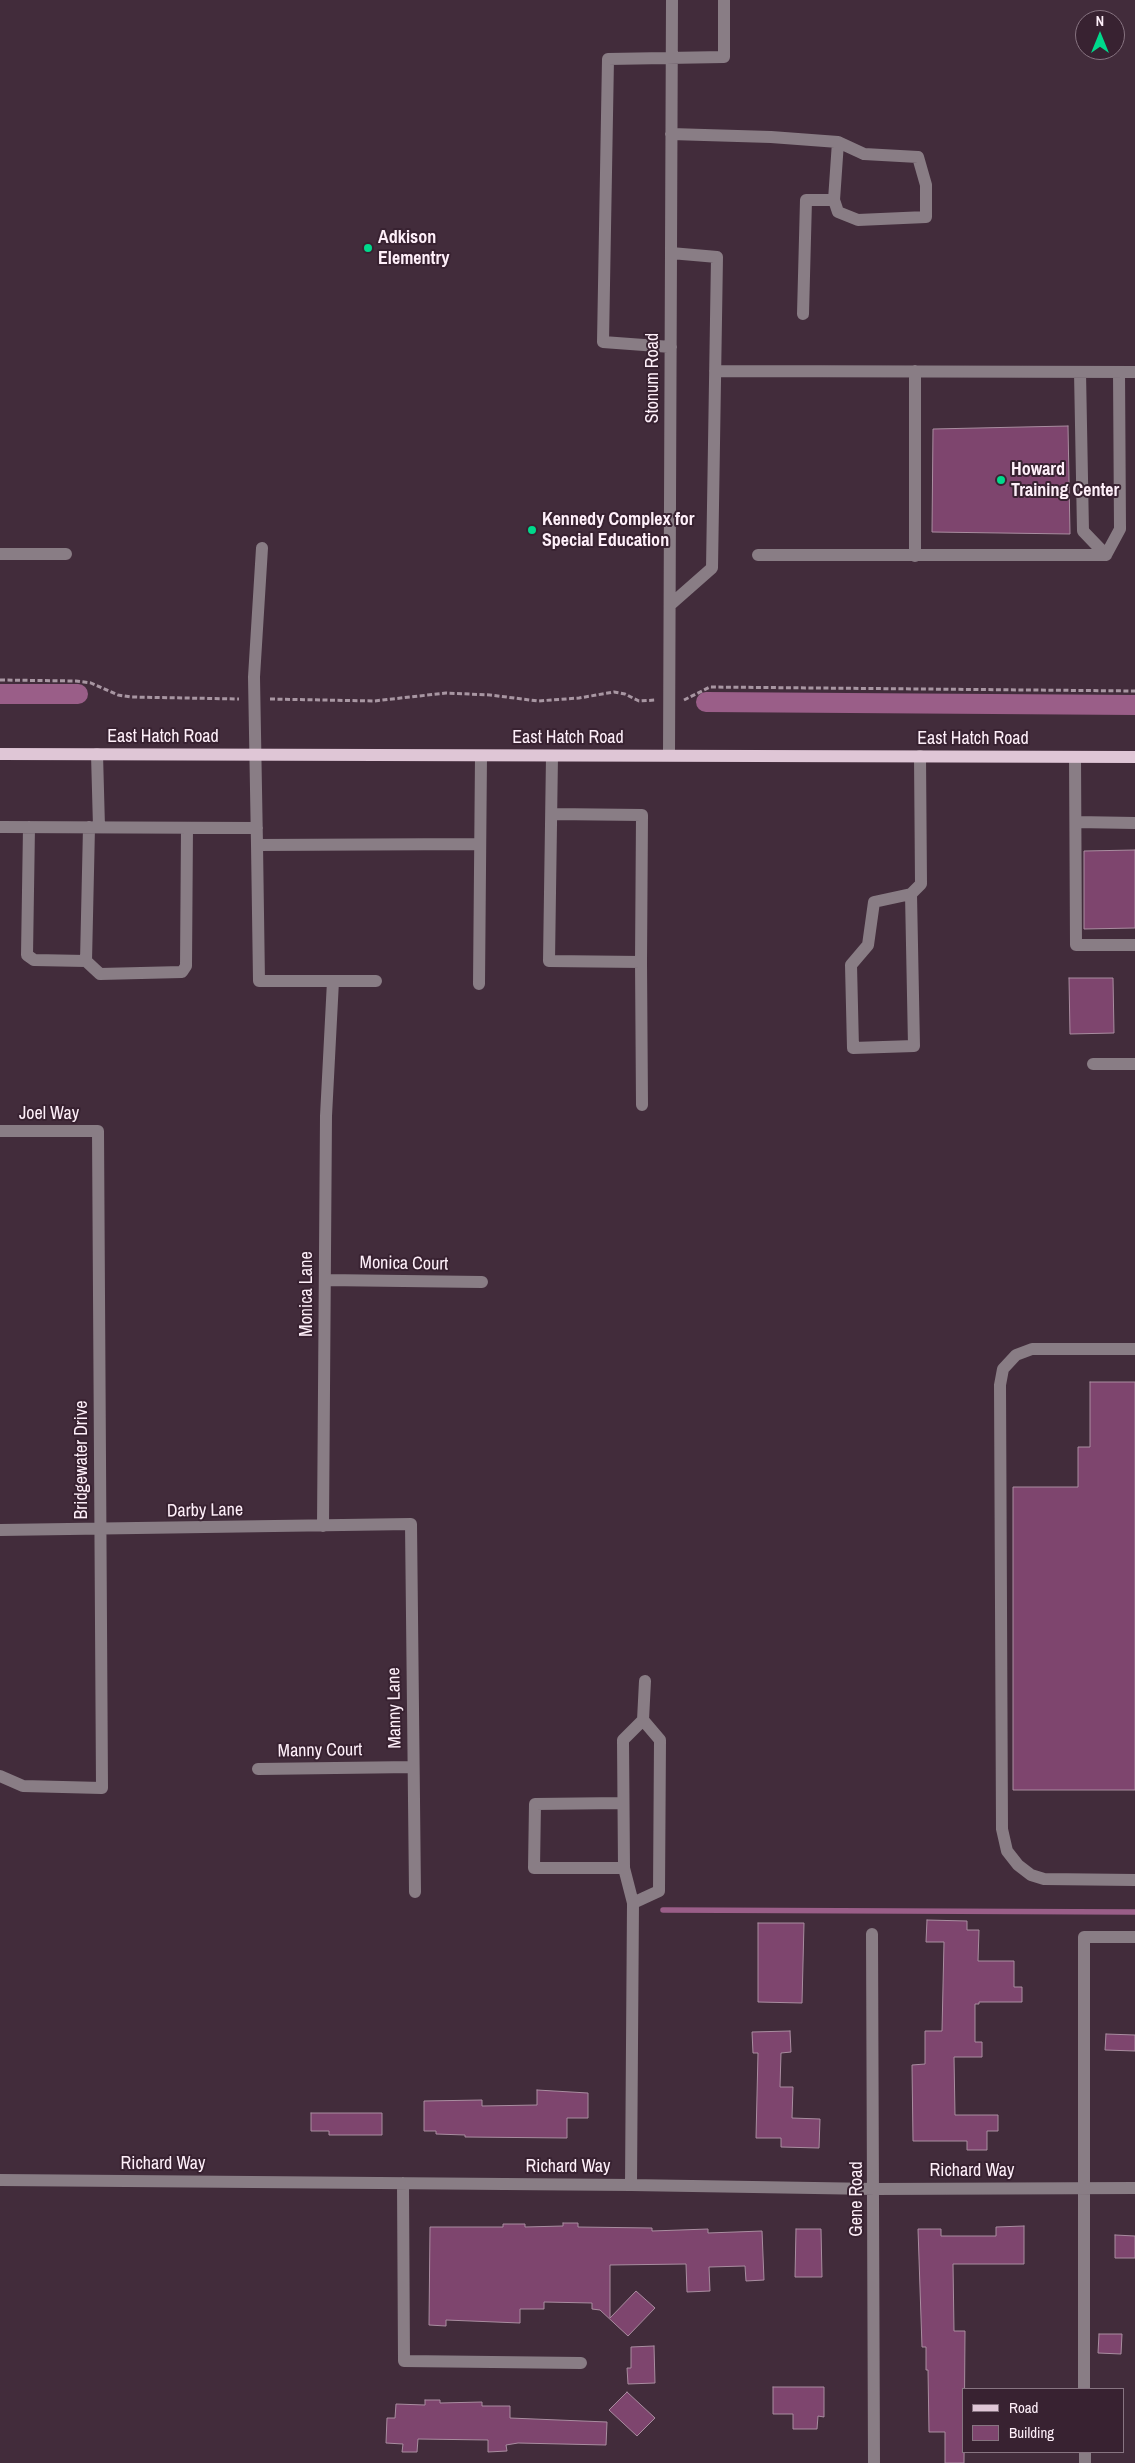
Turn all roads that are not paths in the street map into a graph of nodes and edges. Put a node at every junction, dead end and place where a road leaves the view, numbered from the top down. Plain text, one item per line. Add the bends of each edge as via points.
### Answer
1 (672, 0) edge
2 (724, 0) edge
3 (672, 58) junction
4 (671, 134) junction
5 (838, 142) junction
6 (834, 200) junction
7 (671, 253) junction
8 (803, 314) dead end
9 (671, 347) junction
10 (715, 371) junction
11 (915, 371) junction
12 (1080, 372) junction
13 (1119, 372) junction
14 (1135, 372) edge
15 (262, 548) dead end
16 (0, 554) edge
17 (66, 554) dead end
18 (758, 555) dead end
19 (1106, 555) junction
20 (915, 556) junction
21 (670, 605) junction
22 (0, 754) edge
23 (97, 754) junction
24 (255, 755) junction
25 (481, 756) junction
26 (552, 756) junction
27 (669, 756) junction
28 (920, 756) junction
29 (1075, 757) junction
30 (1135, 757) edge
31 (552, 814) junction
32 (1076, 822) junction
33 (1135, 823) edge
34 (0, 827) edge
35 (29, 827) junction
36 (94, 827) junction
37 (187, 828) junction
38 (257, 828) junction
39 (480, 844) junction
40 (257, 846) junction
41 (911, 894) junction
42 (1135, 946) edge
43 (86, 961) junction
44 (641, 962) junction
45 (333, 980) junction
46 (376, 980) dead end
47 (479, 984) dead end
48 (1093, 1064) dead end
49 (1135, 1064) edge
50 (642, 1105) dead end
51 (98, 1131) joint
52 (0, 1132) edge
53 (325, 1280) junction
54 (482, 1282) dead end
55 (1135, 1350) edge
56 (411, 1524) joint
57 (324, 1526) junction
58 (0, 1530) edge
59 (100, 1530) junction
60 (645, 1681) dead end
61 (643, 1720) junction
62 (413, 1768) junction
63 (258, 1769) dead end
64 (0, 1776) edge
65 (624, 1803) junction
66 (624, 1868) junction
67 (1135, 1880) edge
68 (415, 1892) dead end
69 (633, 1903) junction
70 (872, 1934) dead end
71 (1135, 1937) edge
72 (0, 2180) edge
73 (403, 2183) junction
74 (631, 2185) junction
75 (1086, 2188) junction
76 (1135, 2188) edge
77 (875, 2189) junction
78 (582, 2363) dead end
79 (1084, 2388) edge
80 (874, 2463) edge

1 - 3 street, Stonum Road
2 - 3 street via 724,57
3 - 4 street, Stonum Road
3 - 9 street via 608,59 603,342
4 - 5 street
4 - 7 street, Stonum Road
5 - 6 street
5 - 6 street via 864,154 918,158 926,185 926,217 858,220 838,212
6 - 8 street via 806,200
7 - 9 street, Stonum Road
7 - 10 street via 717,257
9 - 21 street, Stonum Road
10 - 11 street
10 - 21 street via 712,568
11 - 12 street
11 - 20 street
12 - 13 street
12 - 19 street via 1083,531
13 - 14 street
13 - 19 street via 1120,530
15 - 24 street via 254,699
16 - 17 street
18 - 20 street
19 - 20 street
21 - 27 street, Stonum Road
22 - 23 main road, East Hatch Road
23 - 24 main road, East Hatch Road
23 - 36 street
24 - 25 main road, East Hatch Road
24 - 38 street
25 - 26 main road, East Hatch Road
25 - 39 street
26 - 27 main road, East Hatch Road
26 - 31 street
27 - 28 main road, East Hatch Road
28 - 29 main road, East Hatch Road
28 - 41 street via 921,884
29 - 30 main road, East Hatch Road
29 - 32 street
31 - 44 street via 642,815
31 - 44 street via 549,961
32 - 33 street
32 - 42 street via 1076,945
34 - 35 street
35 - 36 street
35 - 43 street via 28,955 34,960
36 - 37 street
36 - 43 street
37 - 38 street
37 - 43 street via 186,966 182,972 100,974
38 - 40 street
39 - 40 street
39 - 47 street
40 - 45 street via 259,981
41 - 41 street via 914,1046 853,1048 851,964 868,945 874,902
44 - 50 street
45 - 46 street
45 - 53 street, Monica Lane via 326,1116
48 - 49 street
51 - 52 street, Joel Way
51 - 59 street, Bridgewater Drive
53 - 54 street, Monica Court
53 - 57 street, Monica Lane
55 - 67 street via 1032,1349 1016,1355 1004,1369 1000,1385 1002,1829 1007,1851 1031,1875 1044,1879
56 - 57 street, Darby Lane
56 - 62 street, Manny Lane
57 - 59 street, Darby Lane
58 - 59 street, Darby Lane
59 - 64 street, Bridgewater Drive via 102,1788 23,1786
60 - 61 street
61 - 65 street via 623,1740
61 - 69 street via 660,1740 659,1891
62 - 63 street, Manny Court
62 - 68 street, Manny Lane
65 - 66 street
65 - 66 street via 535,1804 534,1868
66 - 69 street
69 - 74 street
70 - 77 street, Gene Road
71 - 75 street via 1084,1937
72 - 73 street, Richard Way
73 - 74 street, Richard Way
73 - 78 street via 404,2361
74 - 77 street, Richard Way
75 - 76 street, Richard Way
75 - 77 street, Richard Way
75 - 79 street
77 - 80 street, Gene Road

